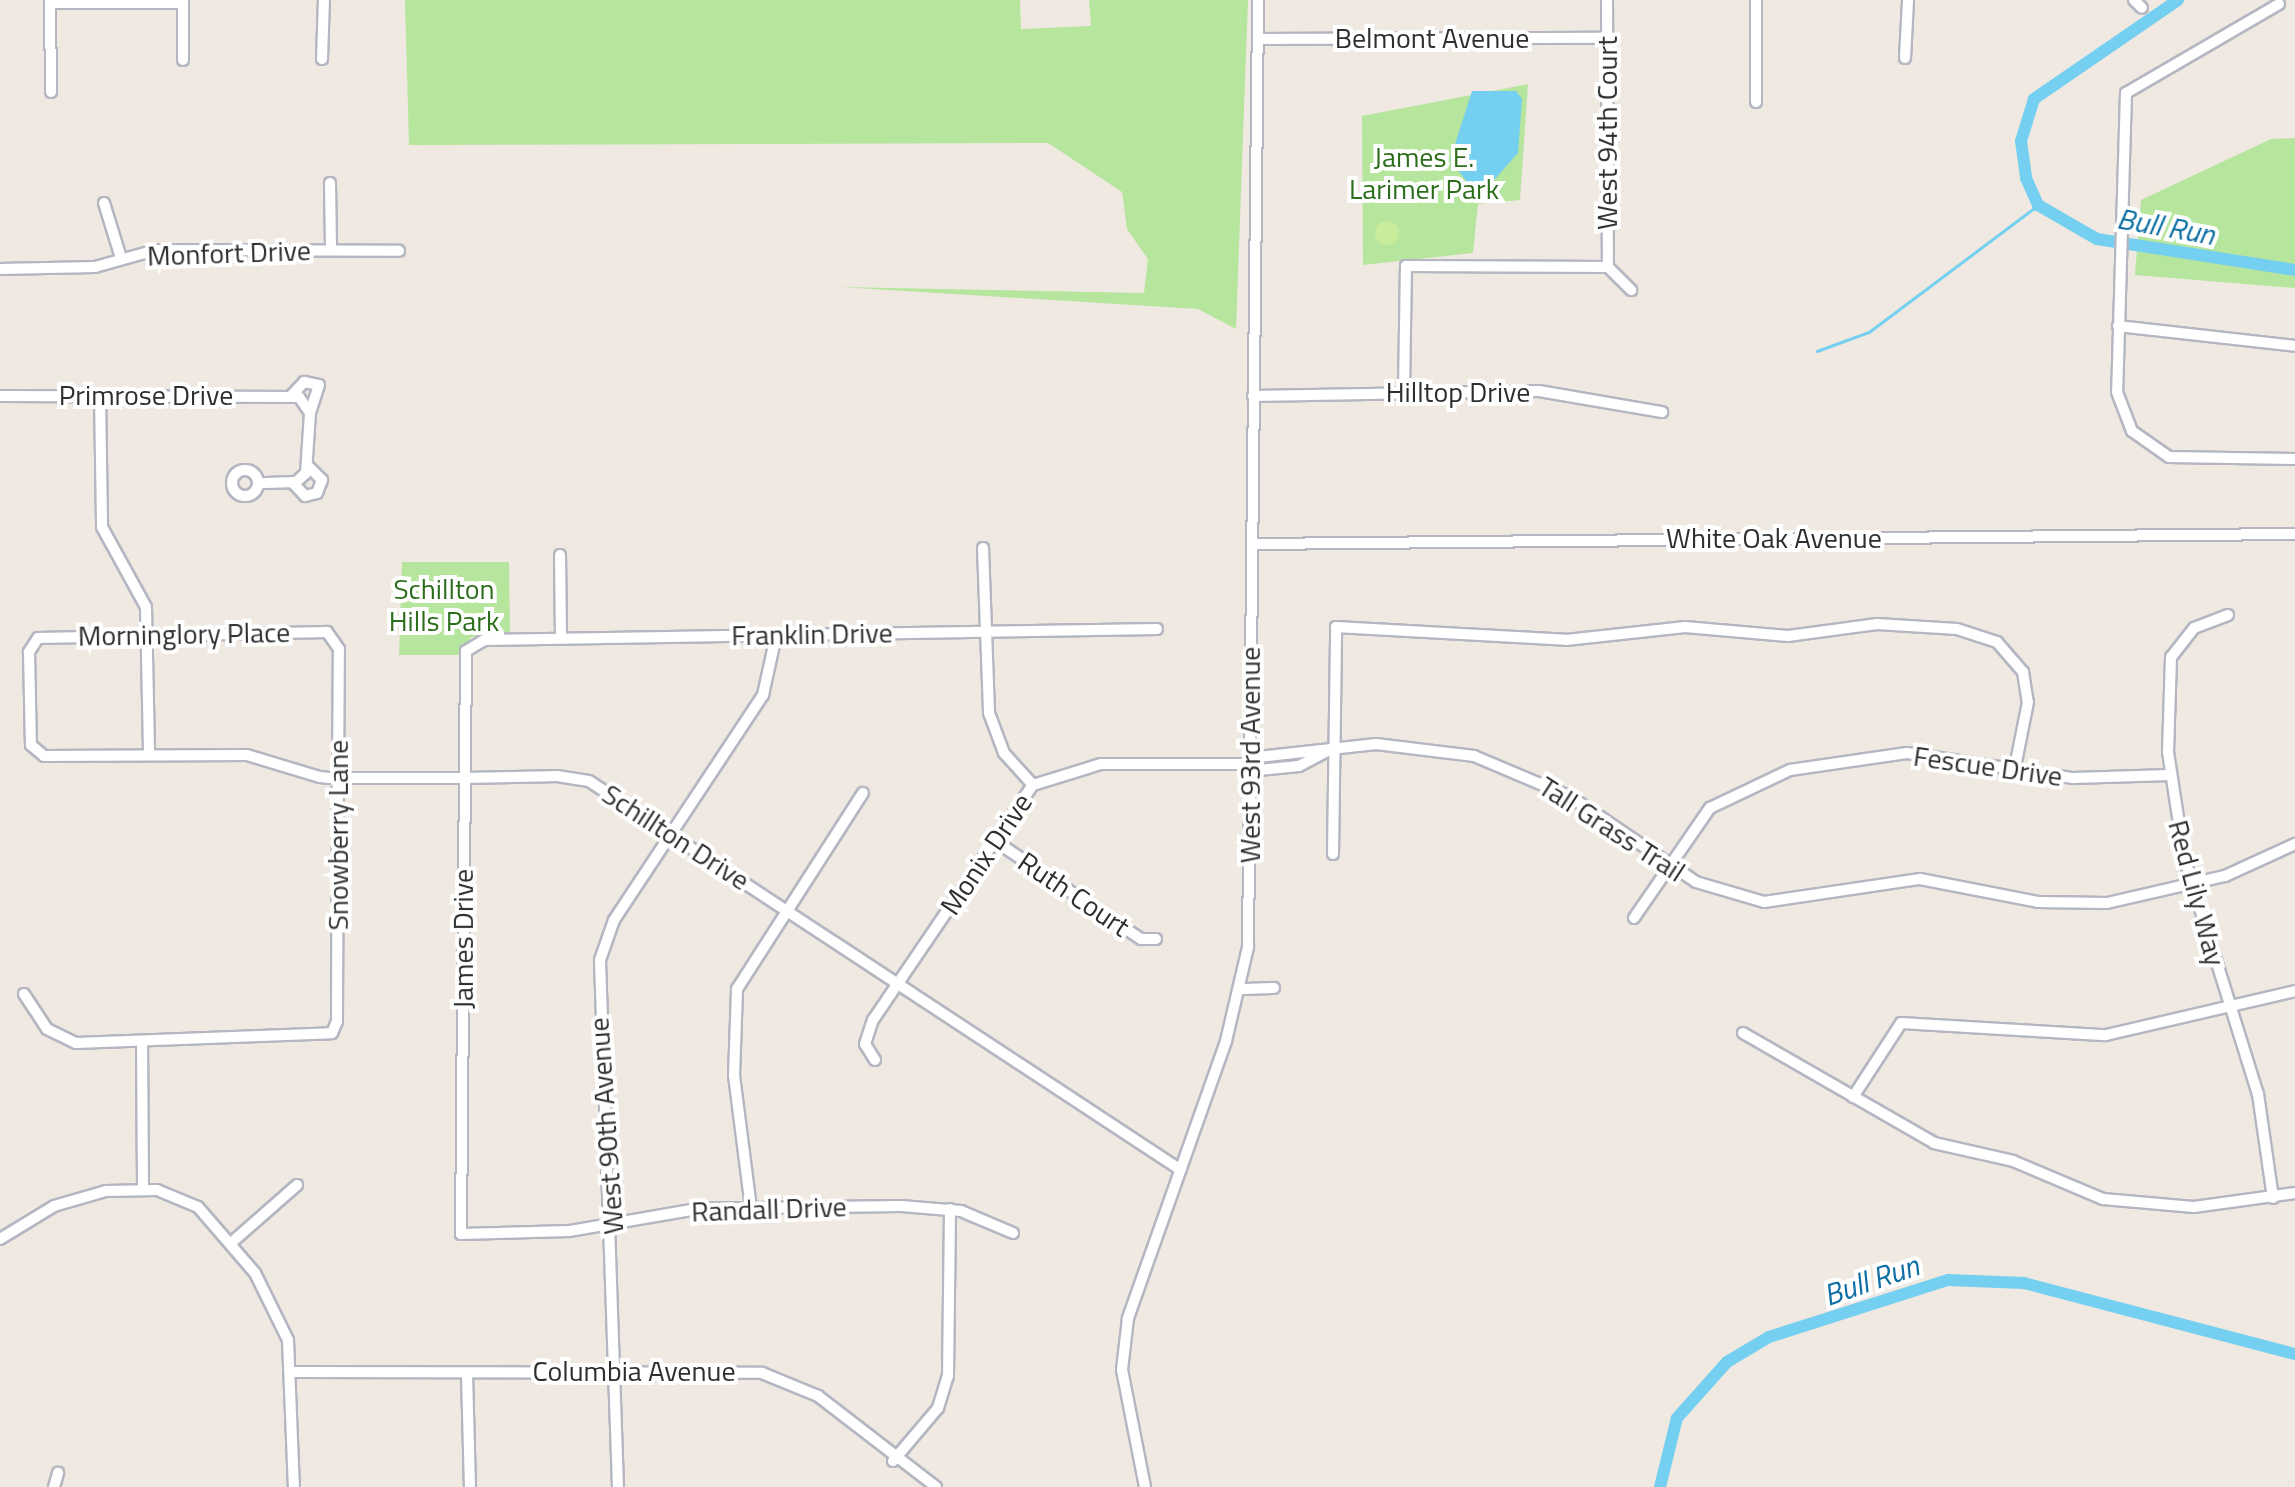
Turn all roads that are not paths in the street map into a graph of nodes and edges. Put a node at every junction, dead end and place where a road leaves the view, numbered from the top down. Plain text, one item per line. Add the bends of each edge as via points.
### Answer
1 (324, 0) edge
2 (1258, 0) edge
3 (1607, 0) edge
4 (1756, 0) edge
5 (1908, 0) edge
6 (50, 1) edge
7 (183, 1) edge
8 (2279, 4) dead end
9 (1606, 38) junction
10 (1258, 40) junction
11 (1905, 58) dead end
12 (322, 59) dead end
13 (183, 60) dead end
14 (51, 92) dead end
15 (1756, 102) dead end
16 (330, 183) dead end
17 (104, 203) dead end
18 (331, 250) junction
19 (399, 251) dead end
20 (121, 258) junction
21 (1608, 267) junction
22 (0, 269) edge
23 (1631, 290) dead end
24 (2118, 326) junction
25 (2295, 346) edge
26 (1404, 391) junction
27 (100, 395) junction
28 (292, 395) junction
29 (0, 396) edge
30 (1253, 396) junction
31 (1662, 412) dead end
32 (310, 413) junction
33 (2295, 460) edge
34 (308, 467) junction
35 (293, 482) junction
36 (258, 484) dead end
37 (2295, 534) edge
38 (1252, 544) junction
39 (983, 548) dead end
40 (560, 555) dead end
41 (2228, 615) dead end
42 (1157, 629) dead end
43 (984, 630) junction
44 (147, 635) junction
45 (776, 636) junction
46 (335, 637) joint
47 (561, 638) junction
48 (469, 646) joint
49 (1335, 746) junction
50 (34, 750) joint
51 (149, 755) junction
52 (1249, 764) junction
53 (2015, 767) junction
54 (2170, 775) junction
55 (338, 778) junction
56 (464, 778) junction
57 (1033, 784) junction
58 (863, 793) dead end
59 (672, 832) junction
60 (995, 841) junction
61 (2295, 844) edge
62 (1333, 854) dead end
63 (1666, 864) junction
64 (2192, 886) junction
65 (784, 908) junction
66 (1634, 918) dead end
67 (1156, 939) dead end
68 (898, 984) junction
69 (1274, 988) dead end
70 (1242, 989) junction
71 (2295, 990) edge
72 (24, 994) dead end
73 (2231, 1010) junction
74 (1743, 1032) dead end
75 (142, 1042) junction
76 (875, 1060) dead end
77 (1854, 1097) junction
78 (1181, 1170) junction
79 (297, 1186) dead end
80 (143, 1188) junction
81 (2295, 1194) edge
82 (2273, 1198) junction
83 (751, 1208) junction
84 (950, 1209) junction
85 (614, 1226) junction
86 (1013, 1233) dead end
87 (461, 1234) joint
88 (0, 1238) edge
89 (231, 1243) junction
90 (616, 1370) junction
91 (295, 1372) junction
92 (468, 1374) junction
93 (893, 1461) junction
94 (58, 1473) dead end
95 (931, 1486) edge
96 (54, 1487) edge
97 (294, 1487) edge
98 (470, 1487) edge
99 (618, 1487) edge
100 (1145, 1487) edge

1 - 12 street
2 - 10 street, West 93rd Avenue
3 - 9 street, West 94th Court
4 - 15 street
5 - 11 street
6 - 7 street
6 - 14 street
7 - 13 street
8 - 24 street via 2126,93
9 - 10 street, Belmont Avenue
9 - 21 street, West 94th Court
10 - 30 street, West 93rd Avenue
16 - 18 street
17 - 20 street
18 - 19 street, Monfort Drive
18 - 20 street, Monfort Drive
20 - 22 street, Monfort Drive
21 - 23 street
21 - 26 street via 1406,266
24 - 25 street
24 - 33 street via 2120,404 2151,448 2181,460
26 - 30 street, Hilltop Drive
26 - 31 street, Hilltop Drive via 1539,391
27 - 28 street, Primrose Drive
27 - 29 street, Primrose Drive
27 - 44 street via 102,528 142,591
28 - 32 street
28 - 32 street, Primrose Drive via 304,382 319,385
30 - 38 street, West 93rd Avenue
32 - 34 street, Primrose Drive
34 - 35 street
34 - 35 street, Primrose Drive via 322,480 317,493 305,496
35 - 36 street, Primrose Drive
37 - 38 street, White Oak Avenue
38 - 52 street, West 93rd Avenue
39 - 43 street
40 - 47 street
41 - 54 street, Red Lily Way via 2194,628 2171,658
42 - 43 street, Franklin Drive
43 - 45 street, Franklin Drive
43 - 57 street via 988,713 1004,753
44 - 46 street, Morninglory Place
44 - 50 street, Morninglory Place via 34,641
44 - 51 street
45 - 47 street, Franklin Drive
45 - 59 street, West 90th Avenue via 763,695
46 - 55 street, Snowberry Lane
47 - 48 street, Franklin Drive
48 - 56 street, James Drive
49 - 52 street, Tall Grass Trail via 1299,766
49 - 53 street via 1336,627 1566,640 1656,628 1788,636 1906,624 1987,637 2014,657 2028,694
49 - 62 street
49 - 63 street, Tall Grass Trail via 1420,746 1503,765 1571,796
50 - 51 street, Schillton Drive
51 - 55 street, Schillton Drive via 247,756
52 - 57 street, Monix Drive via 1100,764
52 - 70 street, West 93rd Avenue
53 - 54 street, Fescue Drive via 2088,779
53 - 63 street, Fescue Drive via 1907,753 1790,770 1716,802
54 - 64 street, Red Lily Way
55 - 56 street, Schillton Drive
55 - 75 street, Snowberry Lane via 332,1034
56 - 59 street, Schillton Drive via 589,781
56 - 87 street, James Drive
57 - 60 street, Monix Drive
58 - 65 street
59 - 65 street, Schillton Drive
59 - 85 street, West 90th Avenue via 614,920 600,960 598,1077
60 - 67 street, Ruth Court via 1140,939
60 - 68 street, Monix Drive
61 - 64 street, Tall Grass Trail
63 - 64 street, Tall Grass Trail via 1720,892 1774,902 1908,879 2070,904
63 - 66 street, Fescue Drive
64 - 73 street, Red Lily Way
65 - 68 street, Schillton Drive
65 - 83 street via 745,968 734,1008
68 - 76 street, Monix Drive via 866,1044
68 - 78 street, Schillton Drive
69 - 70 street
70 - 78 street, West 93rd Avenue
71 - 73 street
72 - 75 street via 63,1039
73 - 77 street via 2106,1035 1900,1023
73 - 82 street, Red Lily Way via 2258,1094
74 - 77 street
75 - 80 street
77 - 82 street via 1934,1143 2103,1198 2181,1207
78 - 100 street, West 93rd Avenue via 1122,1351
79 - 89 street
80 - 88 street via 64,1202
80 - 89 street via 192,1204
81 - 82 street
83 - 84 street, Randall Drive
83 - 85 street, Randall Drive
84 - 86 street, Randall Drive
84 - 93 street via 948,1376 938,1408
85 - 87 street, Randall Drive
85 - 90 street, West 90th Avenue
89 - 91 street via 271,1302
90 - 92 street, Columbia Avenue
90 - 93 street, Columbia Avenue via 784,1378 829,1404
90 - 99 street, West 90th Avenue
91 - 92 street, Columbia Avenue
91 - 97 street
92 - 98 street
93 - 95 street, Columbia Avenue
94 - 96 street

